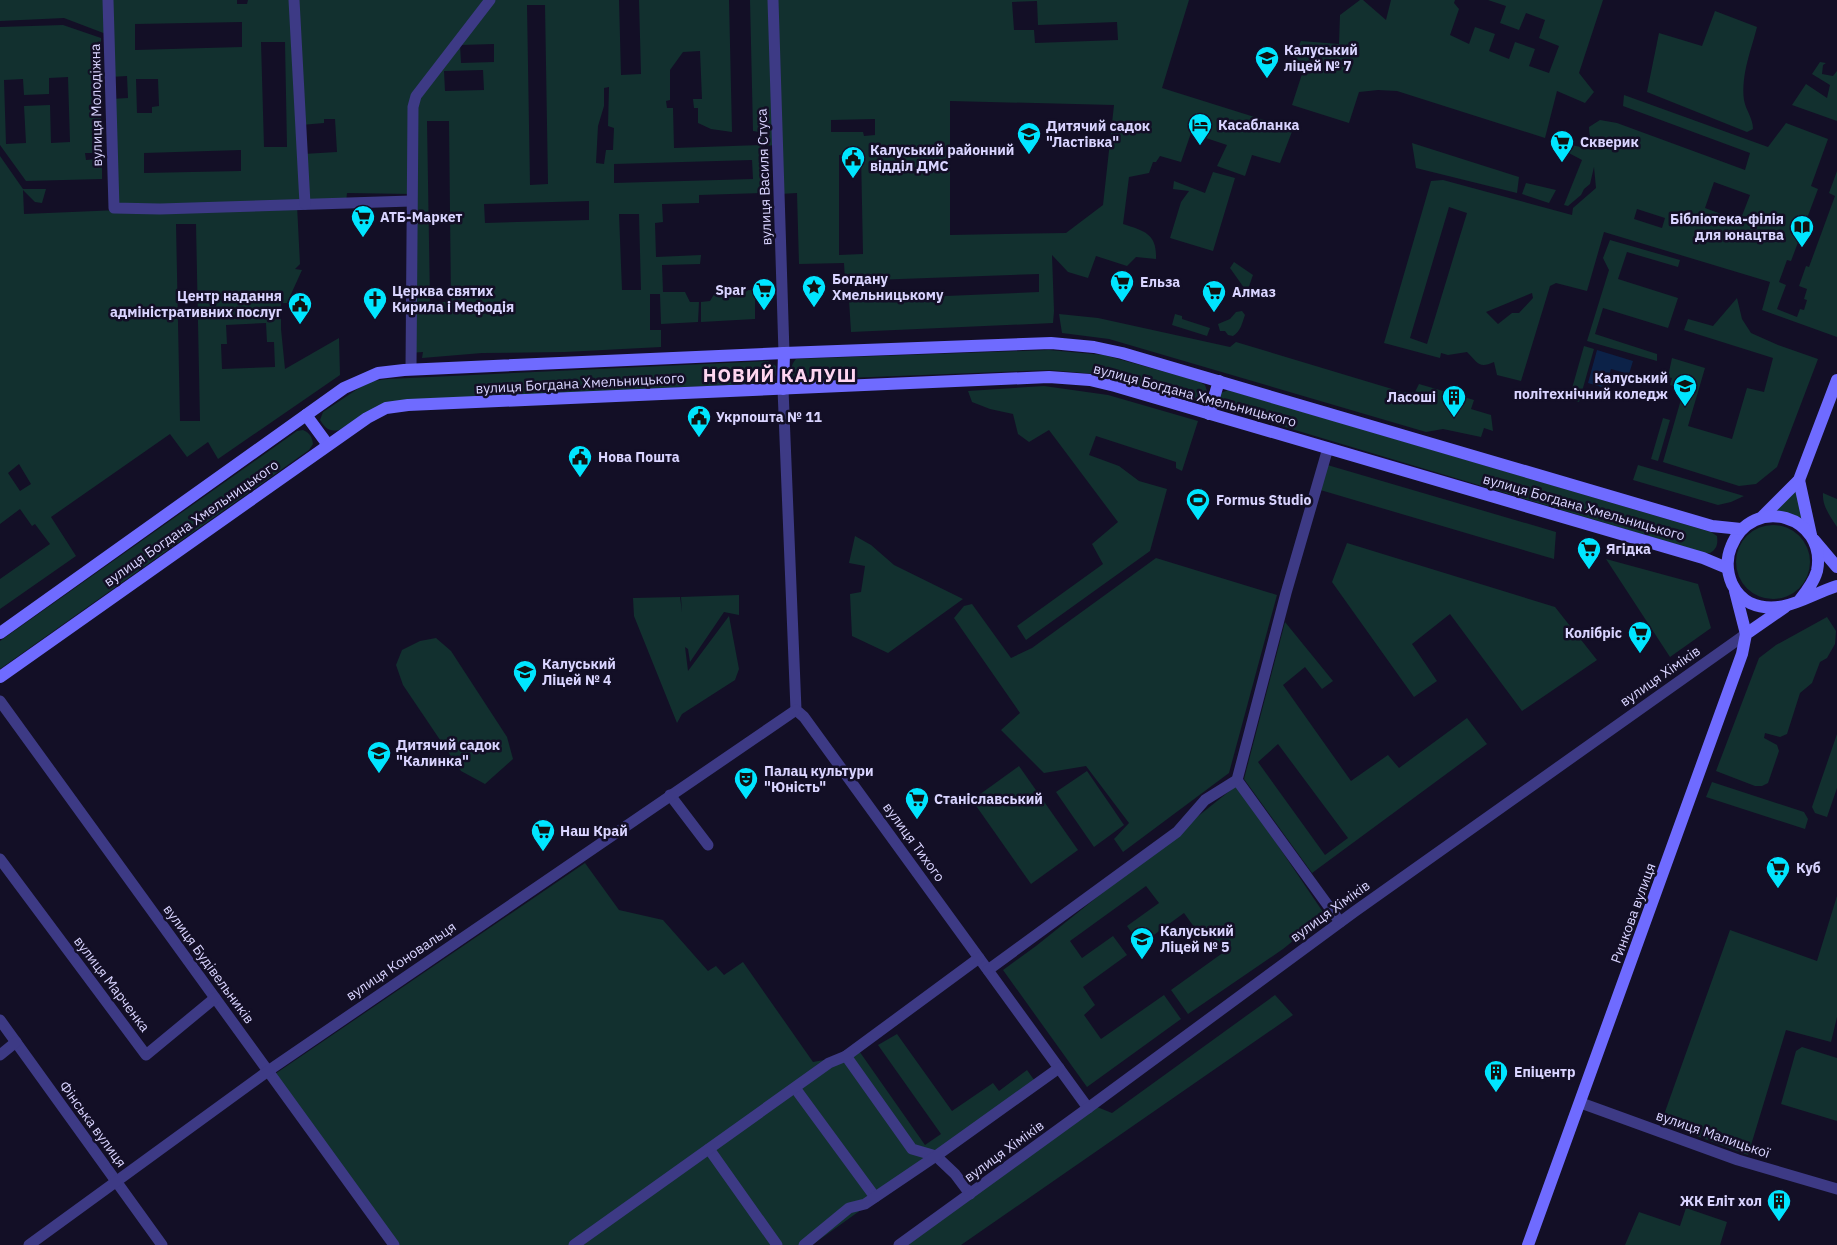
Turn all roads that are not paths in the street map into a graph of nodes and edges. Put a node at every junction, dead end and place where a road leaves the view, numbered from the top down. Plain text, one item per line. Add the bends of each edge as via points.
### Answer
1 (108, 0) edge
2 (294, 0) edge
3 (490, 0) edge
4 (773, 0) edge
5 (411, 201) junction
6 (305, 204) junction
7 (784, 353) junction
8 (411, 370) junction
9 (1837, 380) edge
10 (1219, 382) junction
11 (783, 389) junction
12 (1209, 414) junction
13 (306, 415) junction
14 (328, 445) junction
15 (1328, 448) junction
16 (1799, 480) junction
17 (1763, 516) junction
18 (1741, 529) junction
19 (1813, 537) junction
20 (1837, 567) edge
21 (1727, 568) junction
22 (1837, 586) edge
23 (1735, 590) junction
24 (1799, 601) junction
25 (1785, 607) junction
26 (0, 633) edge
27 (1746, 634) junction
28 (0, 677) edge
29 (0, 701) edge
30 (796, 710) junction
31 (1237, 780) junction
32 (670, 795) junction
33 (708, 845) dead end
34 (0, 859) edge
35 (1340, 922) junction
36 (979, 958) junction
37 (988, 970) junction
38 (215, 998) junction
39 (0, 1020) edge
40 (16, 1042) junction
41 (0, 1055) edge
42 (846, 1056) junction
43 (1059, 1068) junction
44 (268, 1071) junction
45 (795, 1088) junction
46 (1580, 1103) junction
47 (1088, 1108) junction
48 (709, 1149) junction
49 (936, 1156) junction
50 (115, 1180) junction
51 (1837, 1189) edge
52 (970, 1194) junction
53 (875, 1197) junction
54 (581, 1243) edge
55 (31, 1244) edge
56 (162, 1245) edge
57 (394, 1245) edge
58 (777, 1245) edge
59 (804, 1245) edge
60 (899, 1245) edge
61 (1528, 1245) edge

1 - 6 street, вулиця Молодіжна via 114,208
2 - 6 street
3 - 5 street via 414,102
4 - 7 street, вулиця Василя Стуса
5 - 6 street
5 - 8 street
7 - 8 street, вулиця Богдана Хмельницького
7 - 10 street, вулиця Богдана Хмельницького via 1051,343 1122,353
7 - 11 street
8 - 13 street, вулиця Богдана Хмельницького via 378,373 344,388
9 - 16 street
10 - 12 street
10 - 18 street, вулиця Богдана Хмельницького via 1712,526
11 - 12 street, вулиця Богдана Хмельницького via 1049,377 1090,380
11 - 14 street, вулиця Богдана Хмельницького via 401,406 386,408 367,418
11 - 30 street
12 - 15 street, вулиця Богдана Хмельницького
13 - 14 street
13 - 26 street, вулиця Богдана Хмельницького
14 - 28 street, вулиця Богдана Хмельницького
15 - 21 street, вулиця Богдана Хмельницького
15 - 31 street
16 - 17 street
16 - 19 street
17 - 18 street
17 - 19 street via 1786,518 1801,525
18 - 21 street via 1728,553
19 - 20 street
19 - 24 street via 1816,571
21 - 23 street
22 - 24 street
23 - 25 street via 1744,600 1757,606
23 - 27 street
24 - 25 street
25 - 27 street
27 - 35 street, вулиця Хіміків
27 - 46 street, Ринкова вулиця via 1742,654
29 - 38 street, вулиця Будівельників
30 - 32 street, вулиця Коновальця
30 - 36 street, вулиця Тихого via 804,716
31 - 35 street
31 - 37 street via 1205,800 1177,832
32 - 33 street
32 - 44 street, вулиця Коновальця
34 - 38 street, вулиця Марченка via 146,1055
35 - 47 street, вулиця Хіміків
36 - 37 street, вулиця Тихого
36 - 42 street
37 - 43 street, вулиця Тихого
38 - 44 street, вулиця Будівельників
39 - 40 street, Фінська вулиця
40 - 41 street
40 - 50 street, Фінська вулиця
42 - 45 street via 829,1063
42 - 49 street via 912,1149
43 - 47 street, вулиця Тихого
43 - 49 street
44 - 50 street, вулиця Коновальця
44 - 57 street, вулиця Будівельників
45 - 48 street
45 - 53 street
46 - 51 street, вулиця Малицької via 1738,1160
46 - 61 street, Ринкова вулиця
47 - 52 street, вулиця Хіміків
48 - 54 street
48 - 58 street
49 - 52 street
49 - 53 street
50 - 55 street, вулиця Коновальця
50 - 56 street, Фінська вулиця
52 - 60 street, вулиця Хіміків
53 - 59 street via 865,1204 849,1208

